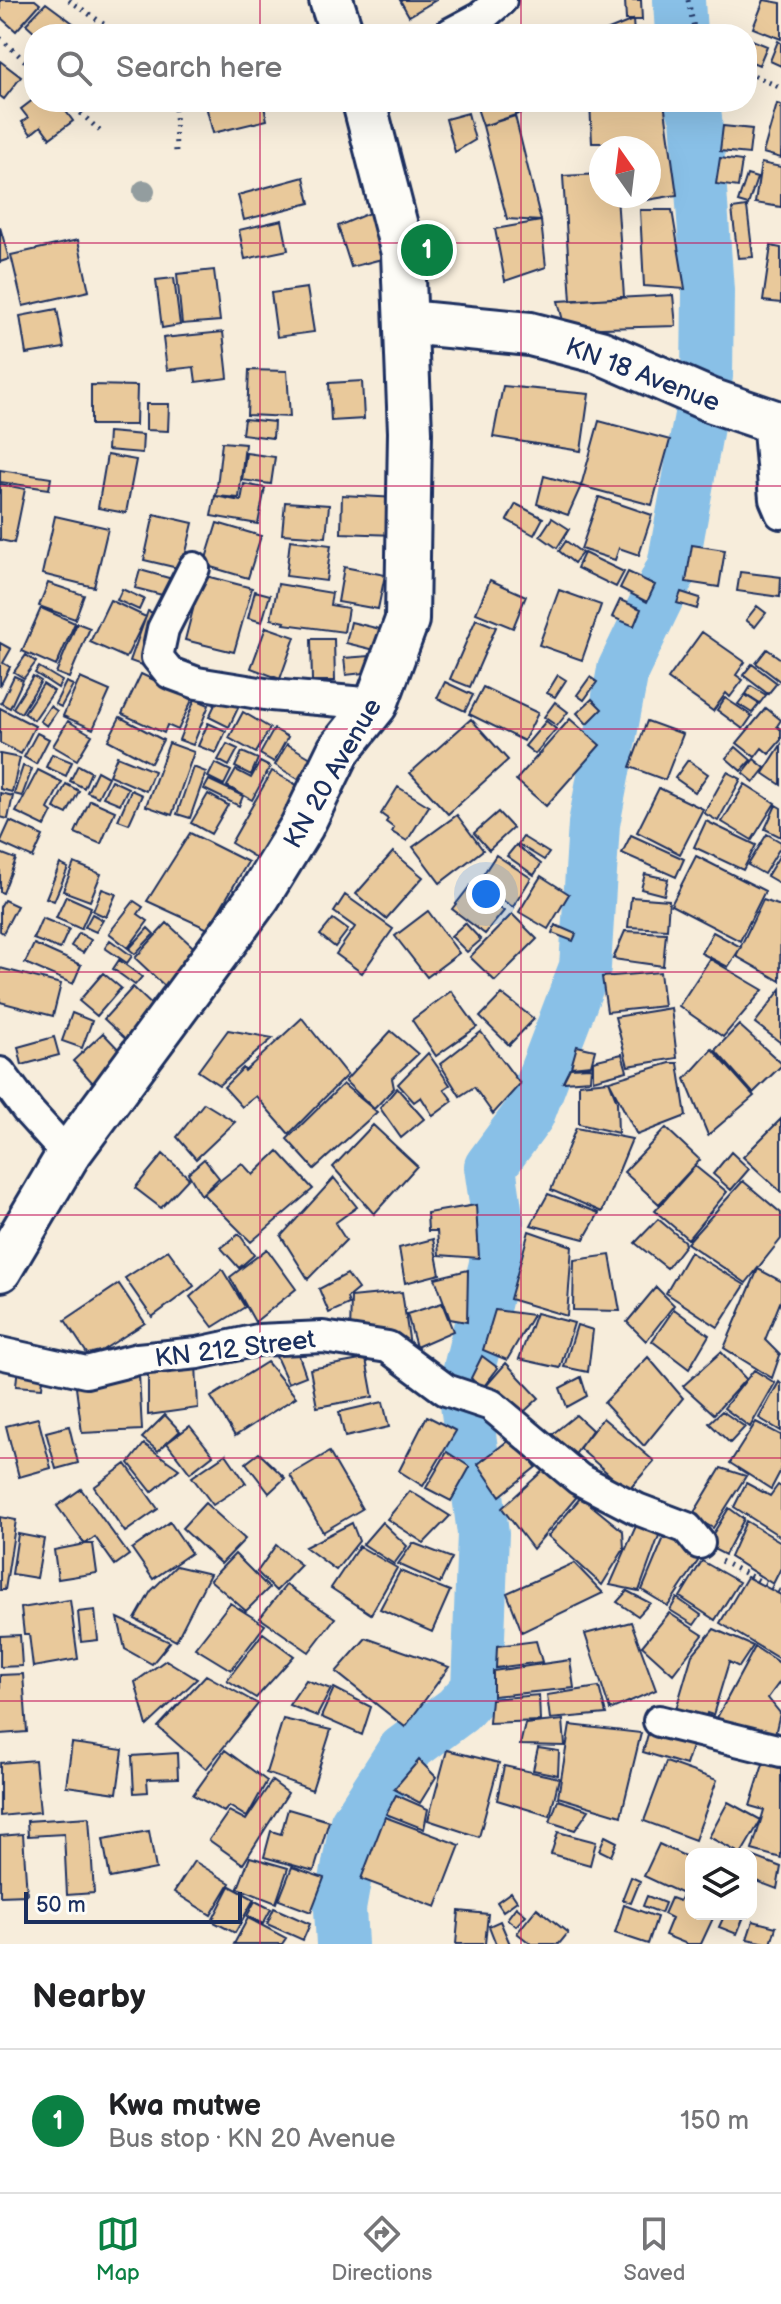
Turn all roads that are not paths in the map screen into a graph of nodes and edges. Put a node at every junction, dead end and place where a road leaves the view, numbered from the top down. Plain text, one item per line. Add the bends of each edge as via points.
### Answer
1 (331, 0) edge
2 (501, 0) edge
3 (339, 24) edge
4 (469, 24) edge
5 (367, 112) edge
6 (407, 322) junction
7 (774, 421) edge
8 (781, 513) edge
9 (194, 568) dead end
10 (376, 704) junction
11 (0, 1073) edge
12 (68, 1155) junction
13 (0, 1270) edge
14 (0, 1353) edge
15 (699, 1543) road end
16 (659, 1721) dead end
17 (781, 1751) edge

1 - 3 main road
2 - 4 street
5 - 6 main road, KN 20 Avenue via 403,253
6 - 7 main road, KN 18 Avenue via 530,334 600,352 710,400
6 - 10 main road, KN 20 Avenue via 407,620
7 - 8 street via 775,499
9 - 10 street via 163,629 157,657 170,673 197,683 271,695
10 - 12 main road, KN 20 Avenue via 339,750 302,826 259,896
11 - 12 street
12 - 13 main road, KN 20 Avenue
14 - 15 street, KN 212 Street via 86,1372 258,1340 323,1337 388,1347 446,1390 491,1405 579,1479 687,1528
16 - 17 street

